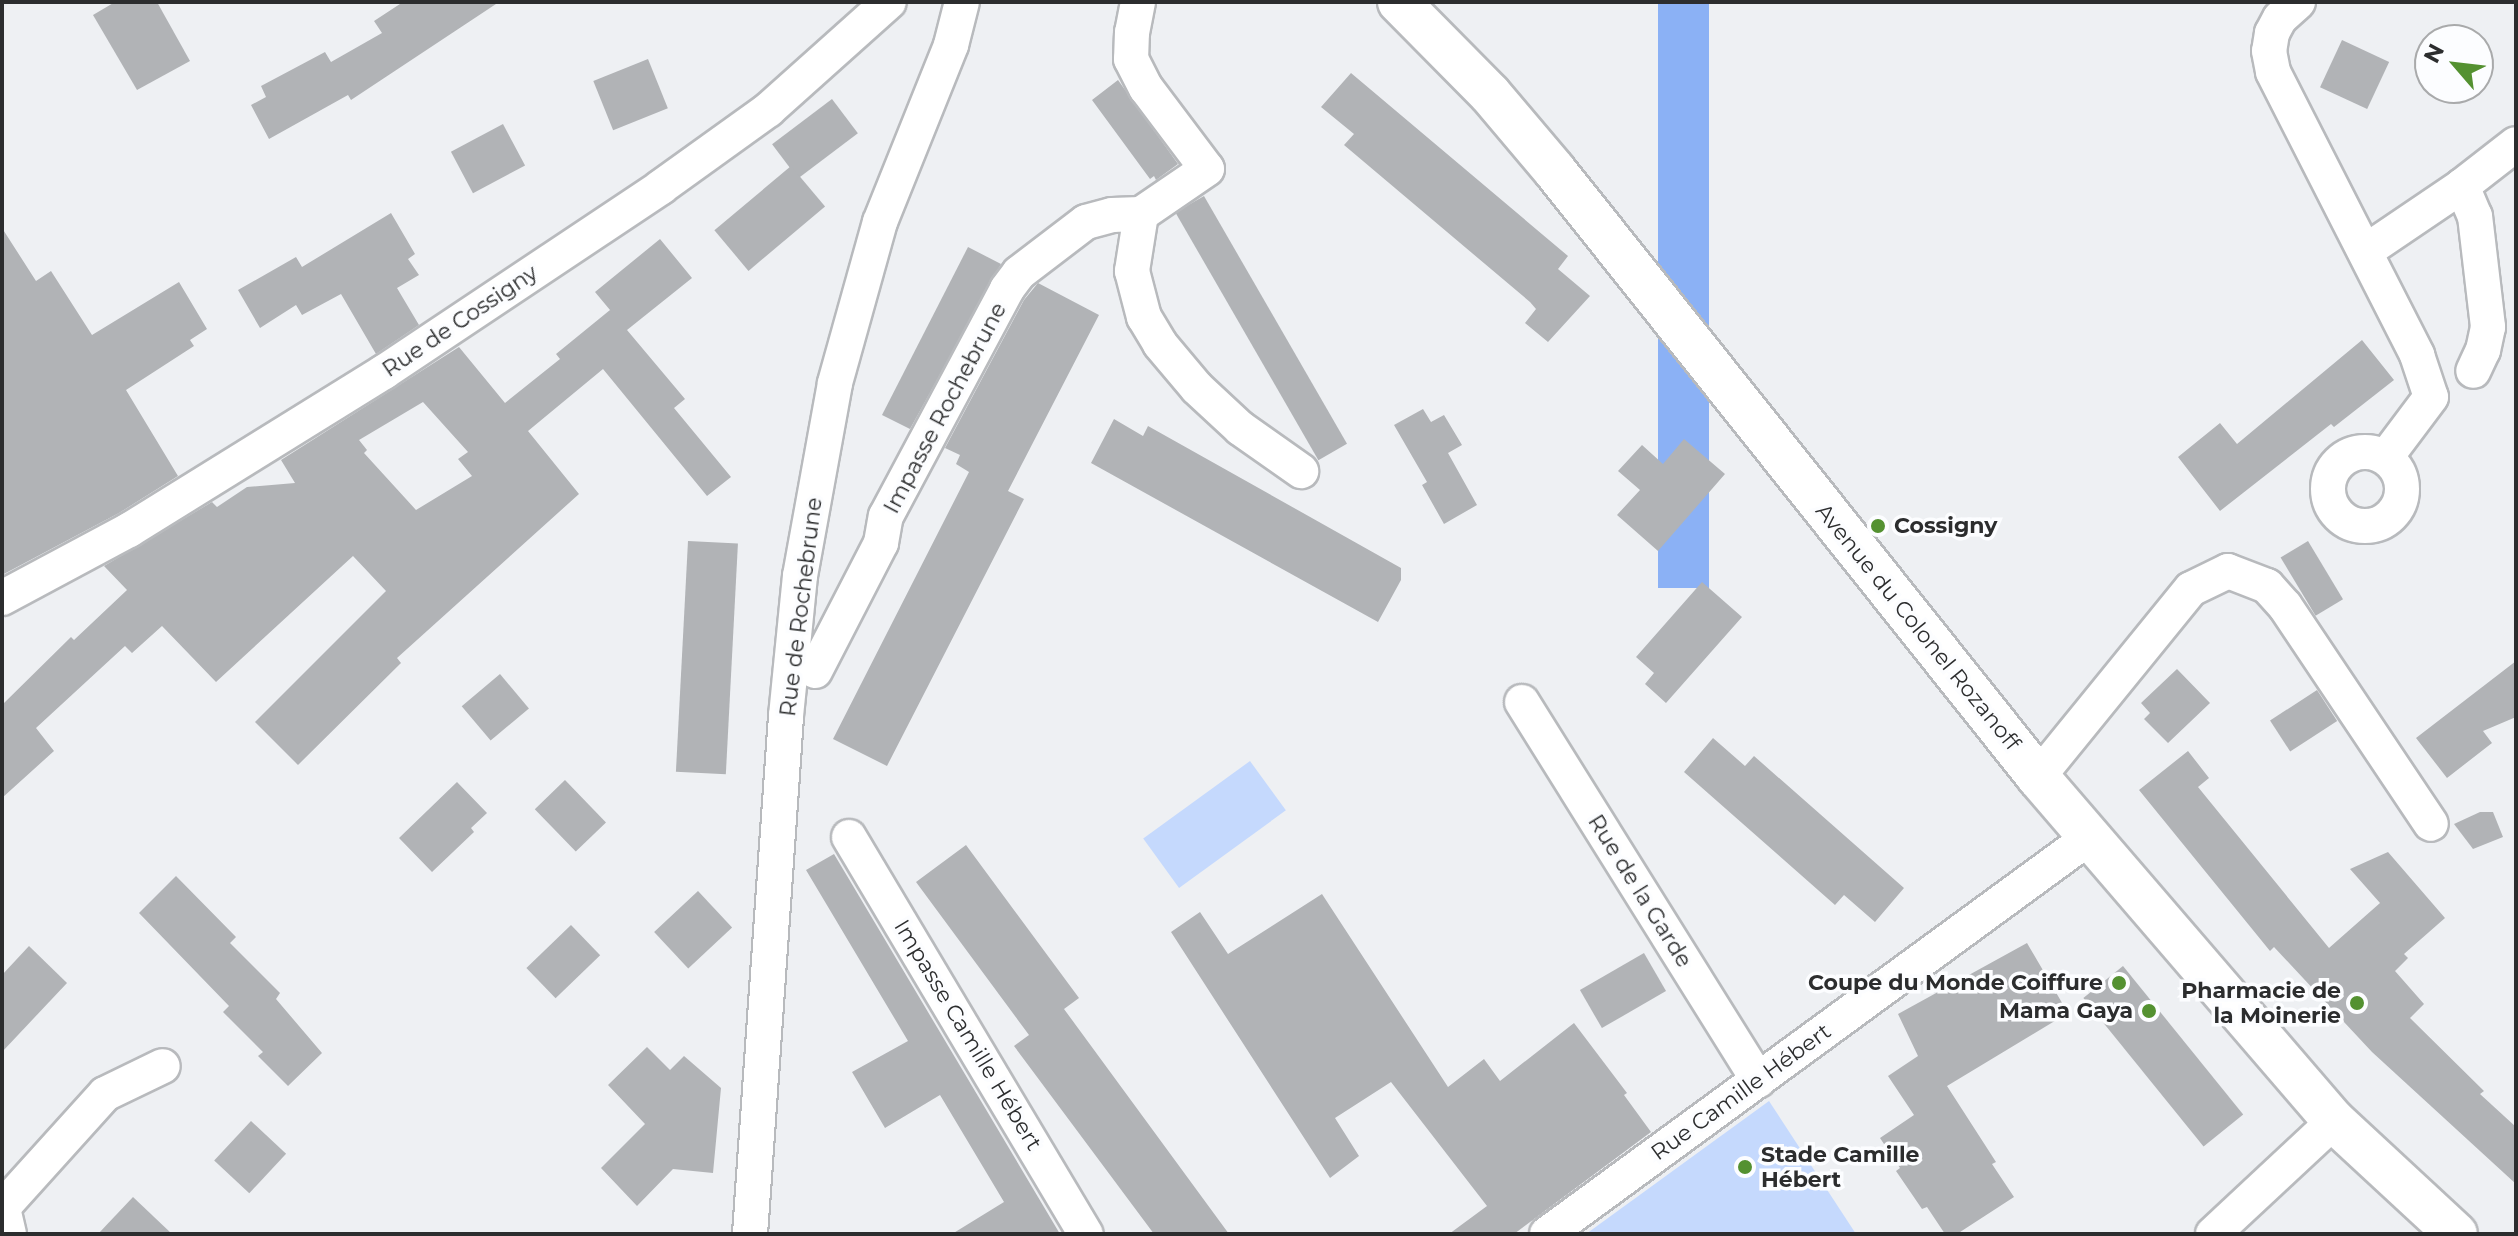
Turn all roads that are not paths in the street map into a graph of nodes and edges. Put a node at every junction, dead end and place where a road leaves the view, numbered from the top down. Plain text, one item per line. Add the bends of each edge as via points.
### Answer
1 (889, 2) edge
2 (962, 2) edge
3 (1138, 2) edge
4 (1399, 2) edge
5 (2298, 2) edge
6 (2516, 144) edge
7 (2462, 186) junction
8 (1141, 214) junction
9 (2366, 251) junction
10 (2473, 371) dead end
11 (2386, 457) dead end
12 (1301, 471) dead end
13 (2, 598) edge
14 (815, 671) dead end
15 (1522, 702) dead end
16 (2038, 777) junction
17 (2431, 824) dead end
18 (849, 837) dead end
19 (2090, 837) junction
20 (163, 1066) dead end
21 (1758, 1080) junction
22 (2334, 1121) junction
23 (9, 1234) edge
24 (750, 1234) edge
25 (1086, 1234) edge
26 (1547, 1234) edge
27 (2213, 1234) edge
28 (2456, 1234) edge

1 - 13 street, Rue de Cossigny via 768,110 661,187 384,372 129,530
2 - 24 street, Rue de Rochebrune via 951,45 875,237 835,383 800,576
3 - 8 street via 1131,59 1146,88 1207,169
4 - 16 street, Avenue du Colonel Rozanoff via 1490,94 1555,171
5 - 9 street via 2272,33 2273,72
6 - 7 street
7 - 9 street
7 - 10 street via 2475,216 2488,327
8 - 12 street via 1132,271 1135,293 1160,344 1240,428
8 - 14 street, Impasse Rochebrune via 1086,222 1019,273 1007,289 886,516 881,543
9 - 11 street via 2417,355 2431,397
15 - 21 street, Rue de la Garde
16 - 17 street via 2191,589 2228,571 2267,586 2285,606
16 - 19 street, Avenue du Colonel Rozanoff
18 - 25 street, Impasse Camille Hébert
19 - 21 street, Rue Camille Hébert
19 - 22 street, Avenue du Colonel Rozanoff
20 - 23 street via 105,1094 3,1207
21 - 26 street, Rue Camille Hébert
22 - 27 street
22 - 28 street, Avenue du Colonel Rozanoff

